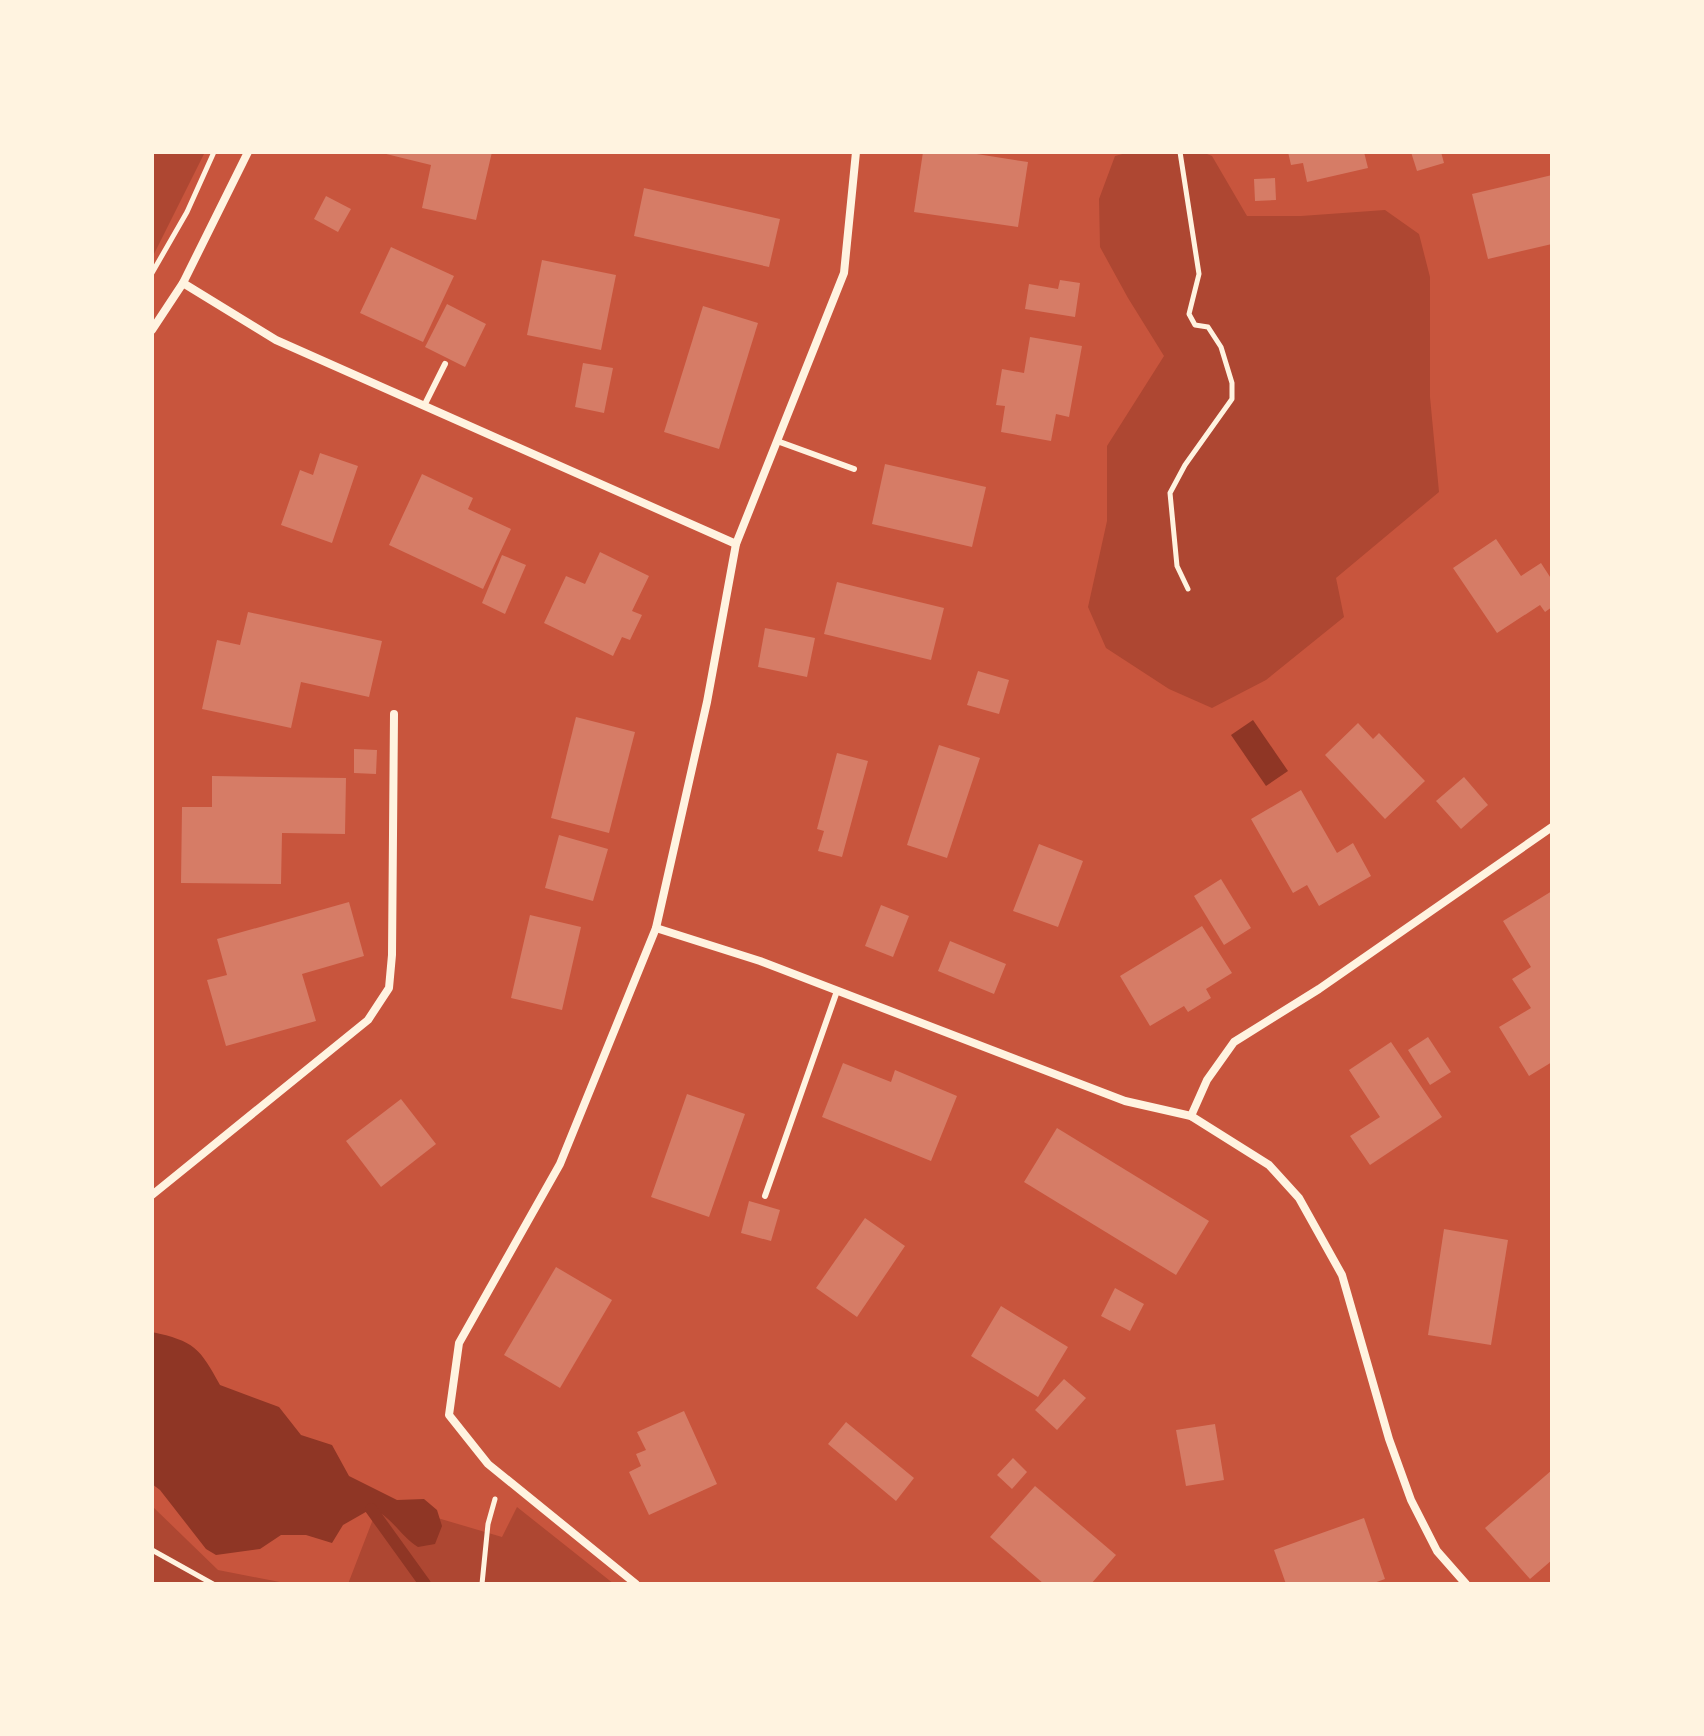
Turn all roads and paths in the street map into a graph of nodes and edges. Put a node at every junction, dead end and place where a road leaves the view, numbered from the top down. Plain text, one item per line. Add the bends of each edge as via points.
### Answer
1 (214, 152) edge
2 (248, 152) edge
3 (856, 152) edge
4 (1180, 152) edge
5 (154, 265) edge
6 (152, 273) edge
7 (183, 283) junction
8 (152, 330) edge
9 (445, 364) dead end
10 (424, 406) junction
11 (777, 441) junction
12 (854, 469) dead end
13 (736, 544) junction
14 (1188, 589) dead end
15 (394, 714) dead end
16 (1552, 827) edge
17 (656, 928) junction
18 (837, 991) junction
19 (1191, 1116) junction
20 (152, 1195) edge
21 (765, 1196) dead end
22 (506, 1479) junction
23 (152, 1550) edge
24 (213, 1584) edge
25 (482, 1584) edge
26 (636, 1584) edge
27 (1466, 1584) edge

1 - 5 path via 187,212
2 - 7 street
3 - 11 street via 844,273
4 - 14 path via 1199,274 1189,314 1195,325 1208,327 1221,347 1232,383 1232,399 1170,493 1177,566
5 - 6 path
7 - 8 street
7 - 10 street via 276,340
9 - 10 lane
10 - 13 street
11 - 12 lane
11 - 13 street
13 - 17 street
15 - 20 street via 389,988 368,1020
16 - 19 street via 1234,1042 1207,1080
17 - 18 street
17 - 22 street via 560,1164 459,1343 449,1415
18 - 19 street via 1125,1101
18 - 21 lane
19 - 27 street via 1269,1165 1299,1198 1342,1275 1411,1500 1437,1551
22 - 25 path via 488,1524
22 - 26 street
23 - 24 path

